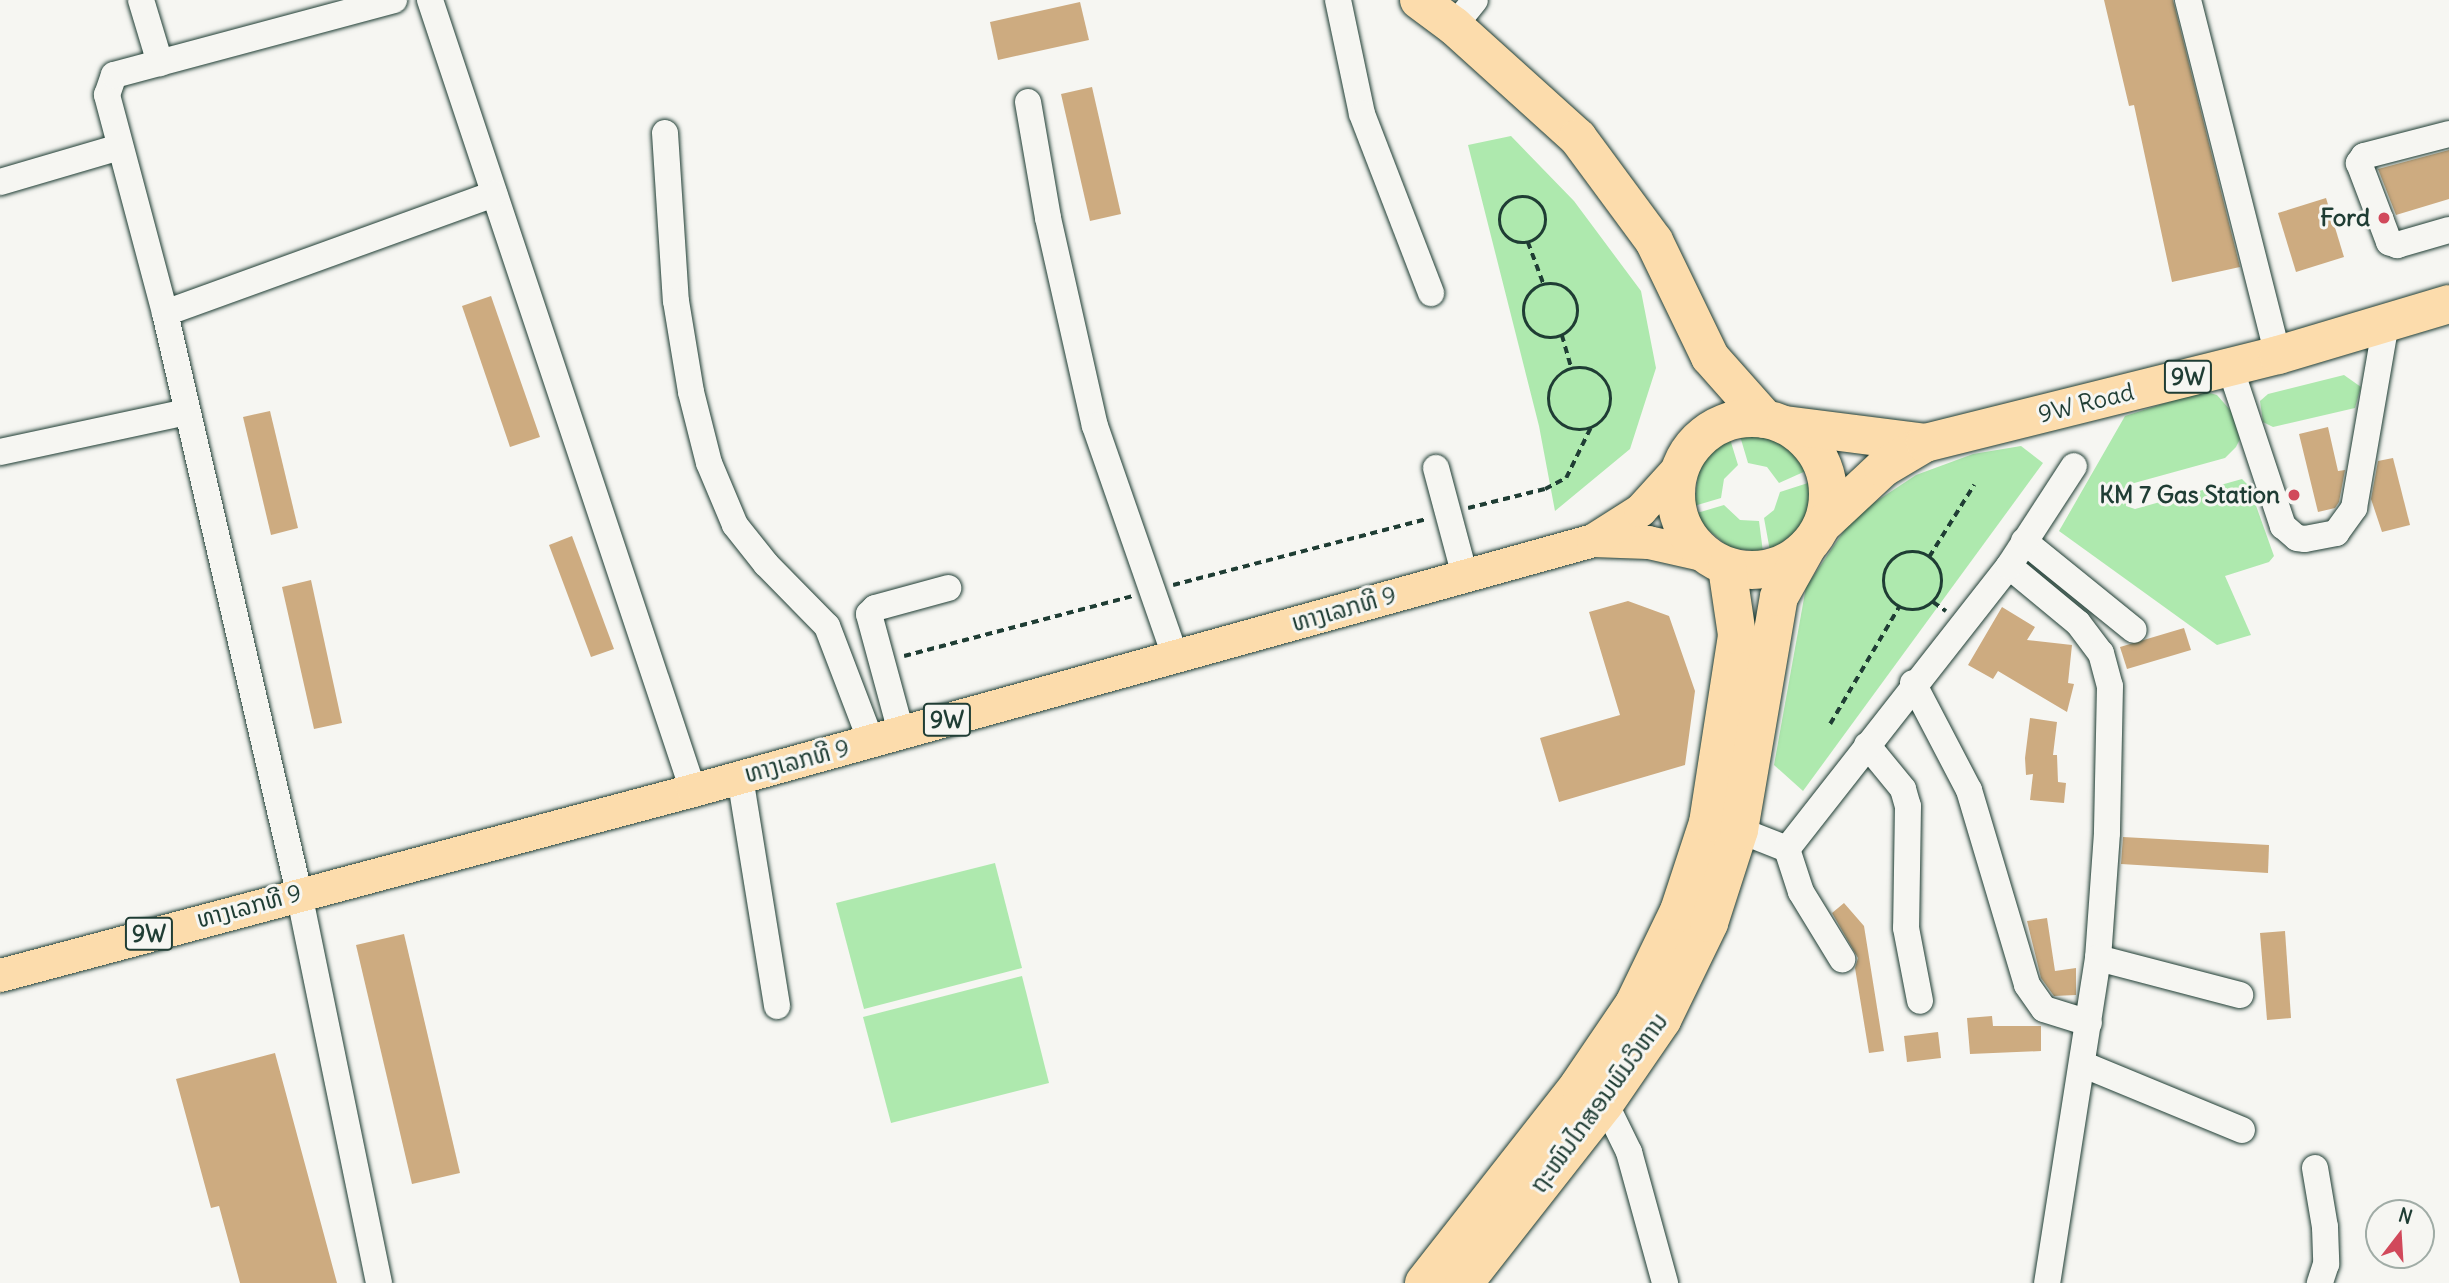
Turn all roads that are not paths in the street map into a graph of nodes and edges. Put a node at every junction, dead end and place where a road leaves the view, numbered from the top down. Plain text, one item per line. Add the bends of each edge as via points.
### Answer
1 (141, 0) edge
2 (394, 0) edge
3 (430, 0) edge
4 (1338, 0) edge
5 (1419, 0) edge
6 (2188, 0) edge
7 (1465, 13) edge
8 (160, 63) junction
9 (1028, 102) dead end
10 (665, 133) dead end
11 (2449, 134) edge
12 (120, 147) junction
13 (0, 182) edge
14 (494, 194) junction
15 (2449, 230) edge
16 (1431, 293) dead end
17 (2449, 304) edge
18 (165, 313) junction
19 (2386, 323) junction
20 (2278, 355) junction
21 (1710, 357) junction
22 (2230, 367) junction
23 (187, 412) junction
24 (1774, 422) junction
25 (1925, 443) junction
26 (0, 452) edge
27 (1687, 455) junction
28 (2074, 466) dead end
29 (1436, 468) dead end
30 (1815, 536) junction
31 (1593, 540) junction
32 (2024, 541) junction
33 (1716, 561) junction
34 (2009, 566) junction
35 (1465, 576) junction
36 (947, 588) dead end
37 (2134, 630) dead end
38 (1175, 656) junction
39 (1913, 683) junction
40 (886, 737) junction
41 (1867, 745) junction
42 (740, 777) junction
43 (693, 790) junction
44 (1739, 830) junction
45 (1787, 849) junction
46 (299, 893) junction
47 (2098, 958) junction
48 (1842, 959) dead end
49 (0, 975) edge
50 (2240, 995) dead end
51 (1920, 1001) dead end
52 (777, 1006) dead end
53 (2089, 1023) junction
54 (2082, 1064) junction
55 (1592, 1094) junction
56 (2242, 1130) dead end
57 (2315, 1167) dead end
58 (379, 1283) edge
59 (1424, 1283) edge
60 (1464, 1283) edge
61 (1665, 1283) edge
62 (2047, 1283) edge
63 (2320, 1283) edge

1 - 8 street
2 - 8 street
3 - 14 street
4 - 16 street via 1362,114
5 - 7 highway
6 - 20 street
7 - 21 highway via 1578,138 1654,241
8 - 12 street via 114,75 108,83
9 - 38 street via 1048,218 1095,426
10 - 40 street via 676,301 709,463 735,525 827,626
11 - 15 street via 2364,156 2359,163 2389,242 2397,245
12 - 13 street
12 - 18 street
14 - 18 street
14 - 43 street
17 - 19 highway, 9W Road / 9W
18 - 23 street
19 - 20 highway, 9W Road / 9W
19 - 22 street via 2354,508 2336,533 2305,540 2283,526
20 - 22 highway, 9W Road / 9W
21 - 24 highway
21 - 27 highway via 1707,406
22 - 25 highway, 9W Road / 9W
23 - 26 street
23 - 46 street
24 - 25 highway via 1825,433
24 - 27 highway via 1727,423
24 - 30 highway via 1803,438 1822,467 1828,502
25 - 30 highway via 1883,468
27 - 31 main road, ທາງເລກທີ 9 via 1640,510
27 - 33 highway via 1675,490 1678,515 1689,537
28 - 32 street
29 - 35 street
30 - 33 highway via 1770,569
30 - 44 highway, ຖະໜົນໄກສອນພົມວິຫານ via 1779,597
31 - 33 main road, ທາງເລກທີ 9 via 1648,542
31 - 35 main road, ທາງເລກທີ 9 / 9W
32 - 34 street
32 - 37 street
33 - 55 highway, ຖະໜົນໄກສອນພົມວິຫານ via 1737,635 1708,823 1679,911
34 - 39 street
34 - 47 street via 2078,623 2101,653 2110,686 2107,834
35 - 38 main road, ທາງເລກທີ 9 / 9W
36 - 40 street via 875,608 869,614
38 - 40 main road, ທາງເລກທີ 9 / 9W
39 - 41 street
39 - 53 street via 1969,789 2027,985 2044,1009
40 - 42 main road, ທາງເລກທີ 9 / 9W
41 - 45 street
41 - 51 street via 1903,789 1908,806 1906,928
42 - 43 main road, ທາງເລກທີ 9 / 9W
42 - 52 street
43 - 46 main road, ທາງເລກທີ 9 / 9W
44 - 45 street
44 - 55 highway, ຖະໜົນໄກສອນພົມວິຫານ via 1709,923 1662,1020
45 - 48 street via 1801,892
46 - 49 main road, ທາງເລກທີ 9 / 9W
46 - 58 street
47 - 50 street
47 - 53 street
53 - 54 street
54 - 56 street
54 - 62 street
55 - 59 highway, ຖະໜົນໄກສອນພົມວິຫານ
55 - 60 highway, ຖະໜົນໄກສອນພົມວິຫານ
55 - 61 street via 1629,1152
57 - 63 street via 2325,1227 2326,1264

